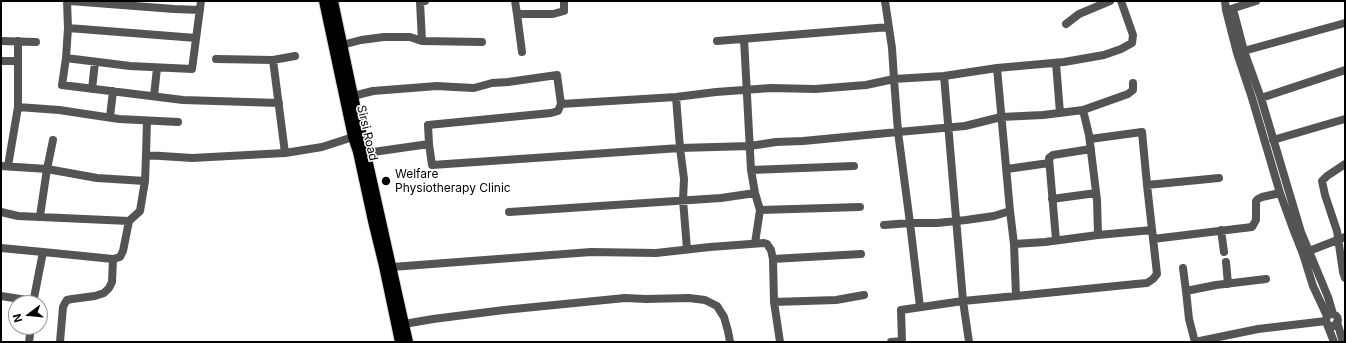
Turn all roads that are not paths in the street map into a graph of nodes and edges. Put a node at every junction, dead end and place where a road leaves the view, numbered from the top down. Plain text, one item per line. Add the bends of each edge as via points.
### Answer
1 (69, 1) edge
2 (201, 1) edge
3 (324, 1) edge
4 (333, 1) edge
5 (425, 1) edge
6 (515, 1) edge
7 (564, 1) edge
8 (885, 1) edge
9 (1110, 1) edge
10 (1121, 1) edge
11 (1225, 1) edge
12 (1256, 1) edge
13 (132, 4) edge
14 (1230, 9) junction
15 (200, 10) junction
16 (517, 14) junction
17 (1345, 23) edge
18 (1066, 24) dead end
19 (889, 26) junction
20 (68, 28) junction
21 (196, 38) junction
22 (744, 39) junction
23 (1, 41) edge
24 (18, 41) junction
25 (422, 41) junction
26 (717, 41) dead end
27 (36, 42) dead end
28 (482, 42) dead end
29 (342, 45) junction
30 (522, 52) dead end
31 (1240, 52) junction
32 (295, 56) dead end
33 (66, 58) junction
34 (216, 59) dead end
35 (273, 60) junction
36 (1, 61) edge
37 (18, 61) junction
38 (95, 62) junction
39 (1056, 63) junction
40 (157, 68) junction
41 (998, 68) junction
42 (1345, 70) edge
43 (944, 76) junction
44 (894, 79) junction
45 (1133, 82) dead end
46 (92, 89) junction
47 (747, 90) junction
48 (113, 91) junction
49 (154, 96) junction
50 (352, 96) junction
51 (676, 97) junction
52 (1261, 98) junction
53 (279, 103) junction
54 (561, 104) junction
55 (18, 107) junction
56 (1083, 110) junction
57 (1060, 113) junction
58 (110, 117) junction
59 (1001, 117) junction
60 (1345, 119) edge
61 (147, 121) junction
62 (178, 122) dead end
63 (948, 128) junction
64 (898, 132) junction
65 (353, 137) junction
66 (1090, 139) junction
67 (53, 140) dead end
68 (1273, 140) junction
69 (429, 144) junction
70 (750, 146) junction
71 (680, 148) junction
72 (1090, 149) junction
73 (285, 153) junction
74 (366, 153) junction
75 (146, 155) junction
76 (1049, 163) junction
77 (1345, 164) edge
78 (4, 166) edge
79 (854, 166) dead end
80 (47, 169) junction
81 (1006, 169) junction
82 (751, 170) junction
83 (1219, 178) dead end
84 (146, 181) junction
85 (1147, 185) junction
86 (755, 193) junction
87 (1096, 193) junction
88 (1280, 193) junction
89 (1052, 199) junction
90 (683, 200) junction
91 (860, 207) dead end
92 (760, 210) junction
93 (1010, 211) junction
94 (1, 212) edge
95 (509, 212) dead end
96 (40, 216) junction
97 (129, 221) junction
98 (956, 221) junction
99 (910, 223) junction
100 (884, 225) dead end
101 (1152, 230) junction
102 (1221, 230) junction
103 (1098, 235) junction
104 (1341, 238) edge
105 (1153, 239) junction
106 (1056, 240) junction
107 (755, 243) junction
108 (1014, 244) junction
109 (1, 248) edge
110 (687, 249) junction
111 (1309, 251) junction
112 (43, 252) junction
113 (1224, 252) dead end
114 (861, 254) dead end
115 (113, 259) junction
116 (773, 259) junction
117 (1226, 262) dead end
118 (392, 267) junction
119 (1183, 268) dead end
120 (1345, 278) edge
121 (1266, 279) dead end
122 (1228, 284) junction
123 (1186, 291) junction
124 (34, 295) edge
125 (864, 296) dead end
126 (1016, 296) junction
127 (963, 301) junction
128 (774, 302) junction
129 (920, 307) junction
130 (1345, 313) edge
131 (1334, 319) edge
132 (404, 324) junction
133 (60, 342) edge
134 (400, 342) edge
135 (408, 342) edge
136 (730, 342) edge
137 (780, 342) edge
138 (891, 342) edge
139 (969, 342) edge
140 (1195, 342) edge
141 (1334, 342) edge
142 (1343, 342) edge

1 - 13 street
1 - 20 street
2 - 15 street
3 - 65 main road, Sirsi Road
4 - 29 main road, Sirsi Road
5 - 25 street via 420,2
6 - 16 street
7 - 16 street via 564,11 552,14
8 - 19 street
9 - 18 street via 1080,14
10 - 39 street via 1133,35 1132,43 1104,55
11 - 14 street
12 - 14 street
13 - 15 street
14 - 31 street
15 - 21 street
16 - 30 street
17 - 31 street
19 - 22 street
19 - 44 street
20 - 21 street
20 - 33 street
21 - 40 street via 192,69
22 - 26 street
22 - 47 street
23 - 24 street
24 - 27 street
24 - 37 street
25 - 28 street
25 - 29 street via 384,37
29 - 50 main road, Sirsi Road
31 - 52 street
31 - 88 street
32 - 35 street
33 - 38 street
33 - 46 street via 62,85
34 - 35 street
35 - 53 street
36 - 37 street
37 - 55 street
38 - 40 street
38 - 46 street
39 - 41 street
39 - 57 street
40 - 49 street
41 - 43 street
41 - 59 street
42 - 52 street
43 - 44 street
43 - 63 street
44 - 47 street via 866,85 815,89
44 - 64 street
45 - 56 street via 1133,90 1128,94
46 - 48 street
47 - 51 street
47 - 70 street
48 - 49 street
48 - 58 street
49 - 53 street via 183,100
50 - 54 street via 373,91 437,86 474,88 492,82 557,75
50 - 74 main road, Sirsi Road
51 - 54 street
51 - 71 street
52 - 68 street
53 - 73 street
54 - 69 street via 558,111 551,113 428,125
55 - 58 street
55 - 78 street
56 - 57 street
56 - 66 street
57 - 59 street
58 - 61 street
59 - 63 street
59 - 81 street
60 - 68 street
61 - 62 street
61 - 75 street
63 - 64 street
63 - 98 street
64 - 70 street
64 - 99 street
65 - 73 street via 322,148
65 - 134 main road, Sirsi Road
66 - 72 street
66 - 85 street via 1142,132
67 - 80 street
68 - 111 street
69 - 71 street via 432,165
69 - 74 street
70 - 71 street
70 - 82 street
71 - 90 street via 684,179
72 - 76 street via 1053,155 1049,158
72 - 87 street
73 - 75 street via 200,158
74 - 118 main road, Sirsi Road
75 - 84 street
76 - 81 street
76 - 89 street
77 - 104 street via 1322,181
78 - 80 street
79 - 82 street
80 - 84 street via 97,178
80 - 96 street
81 - 93 street
82 - 86 street
83 - 85 street
84 - 97 street via 140,211
85 - 101 street
86 - 90 street
86 - 92 street
87 - 89 street
87 - 103 street
88 - 102 street via 1256,201 1256,220 1252,227
88 - 131 street via 1304,254 1313,286
89 - 106 street
90 - 95 street
90 - 110 street
91 - 92 street
92 - 107 street
93 - 98 street via 994,216
93 - 108 street
94 - 96 street via 18,216
96 - 97 street
97 - 115 street via 123,251 120,257
98 - 99 street
98 - 127 street
99 - 100 street
99 - 129 street
101 - 103 street
101 - 105 street
102 - 105 street
102 - 113 street
103 - 106 street
104 - 111 street
104 - 120 street
105 - 126 street via 1156,274 1147,283
106 - 108 street
107 - 110 street
107 - 116 street via 767,244
108 - 126 street
109 - 112 street
110 - 118 street via 656,253 591,252
111 - 131 street
112 - 115 street
112 - 124 street
114 - 116 street
115 - 133 street via 110,288 104,293 67,300 65,303
116 - 128 street
117 - 122 street
118 - 132 main road, Sirsi Road
119 - 123 street
121 - 122 street
122 - 123 street
123 - 140 street
125 - 128 street via 836,300
126 - 127 street
127 - 129 street
127 - 139 street
128 - 137 street
129 - 138 street via 900,310 902,341
130 - 131 street
131 - 140 street via 1258,329
131 - 141 street
131 - 142 street
132 - 135 main road, Sirsi Road
132 - 136 street via 504,310 625,298 689,298 705,300 717,306 724,317

